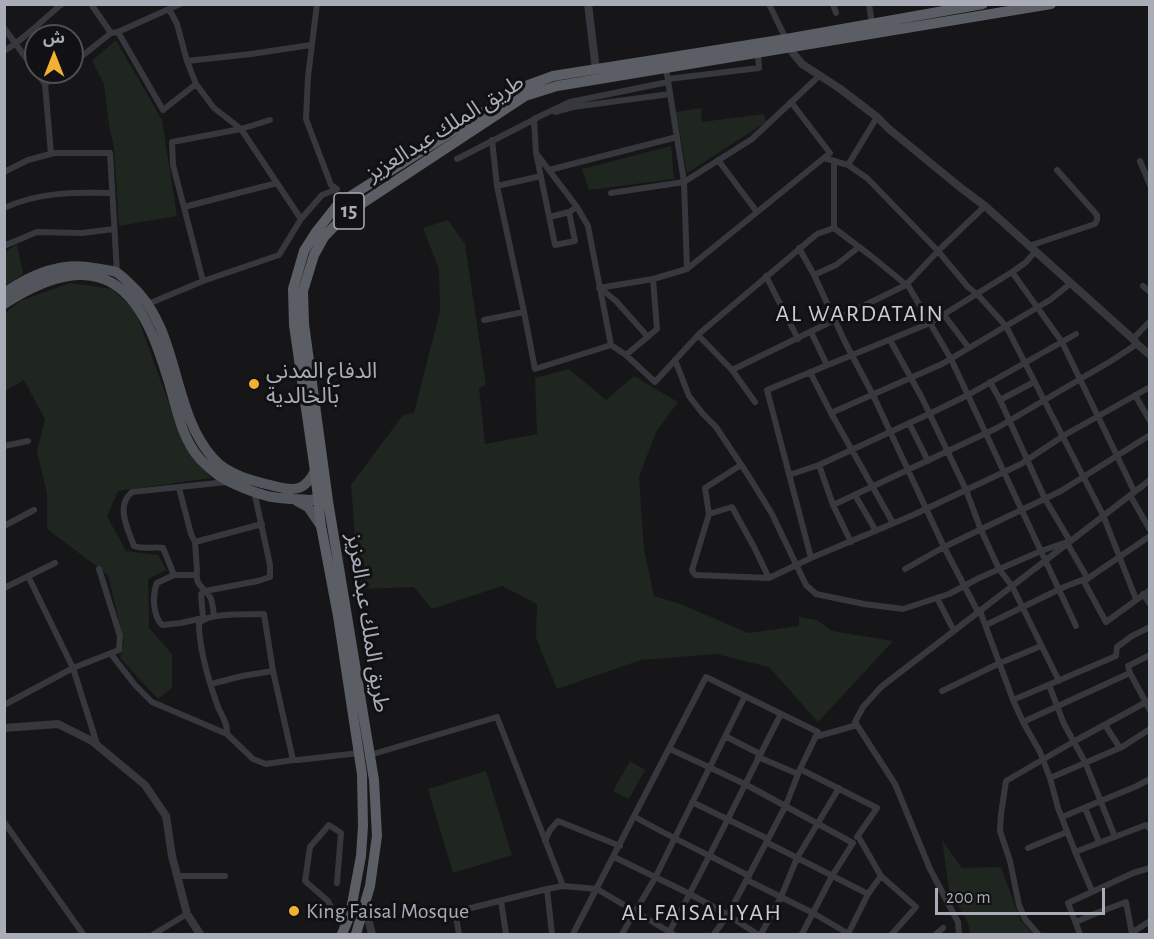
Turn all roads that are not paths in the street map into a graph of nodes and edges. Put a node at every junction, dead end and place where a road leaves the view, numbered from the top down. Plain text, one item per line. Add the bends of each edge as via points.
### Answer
1 (62, 4) edge
2 (91, 4) edge
3 (180, 4) edge
4 (317, 4) edge
5 (588, 4) edge
6 (769, 4) edge
7 (833, 4) edge
8 (868, 4) edge
9 (983, 4) edge
10 (1051, 4) edge
11 (169, 9) junction
12 (836, 13) dead end
13 (872, 24) junction
14 (4, 28) edge
15 (118, 32) junction
16 (111, 33) junction
17 (788, 44) junction
18 (15, 45) junction
19 (311, 45) junction
20 (4, 51) edge
21 (84, 54) edge
22 (24, 57) edge
23 (187, 61) junction
24 (596, 69) junction
25 (819, 76) junction
26 (667, 77) junction
27 (45, 84) edge
28 (196, 84) junction
29 (670, 94) junction
30 (791, 102) junction
31 (877, 117) junction
32 (534, 119) junction
33 (270, 120) dead end
34 (241, 129) junction
35 (677, 137) junction
36 (492, 140) junction
37 (536, 153) junction
38 (51, 154) junction
39 (824, 158) junction
40 (457, 159) dead end
41 (718, 160) junction
42 (834, 161) junction
43 (1140, 161) dead end
44 (848, 165) junction
45 (549, 170) junction
46 (1058, 170) dead end
47 (4, 172) edge
48 (541, 176) junction
49 (684, 182) junction
50 (277, 183) junction
51 (1149, 185) edge
52 (497, 186) junction
53 (337, 189) junction
54 (112, 193) junction
55 (611, 193) dead end
56 (354, 194) junction
57 (985, 206) junction
58 (184, 207) junction
59 (577, 207) junction
60 (4, 208) edge
61 (569, 212) junction
62 (757, 212) junction
63 (550, 217) junction
64 (301, 219) junction
65 (834, 228) junction
66 (114, 229) junction
67 (4, 243) edge
68 (859, 247) junction
69 (799, 248) junction
70 (1033, 249) junction
71 (938, 251) junction
72 (687, 269) junction
73 (1012, 272) junction
74 (117, 273) junction
75 (814, 275) junction
76 (766, 276) junction
77 (653, 279) junction
78 (203, 281) junction
79 (1071, 283) junction
80 (906, 285) junction
81 (1143, 286) dead end
82 (600, 288) junction
83 (1149, 292) edge
84 (4, 293) edge
85 (977, 294) junction
86 (4, 304) edge
87 (148, 304) junction
88 (1038, 308) junction
89 (524, 312) junction
90 (945, 315) junction
91 (484, 320) dead end
92 (834, 321) junction
93 (1149, 321) edge
94 (930, 323) junction
95 (1006, 326) junction
96 (811, 333) junction
97 (1076, 334) dead end
98 (698, 335) junction
99 (648, 337) junction
100 (798, 339) junction
101 (890, 340) junction
102 (1135, 341) junction
103 (1062, 342) junction
104 (610, 345) junction
105 (969, 348) junction
106 (626, 355) junction
107 (851, 355) junction
108 (1149, 355) edge
109 (951, 358) junction
110 (675, 360) junction
111 (1024, 363) junction
112 (827, 365) junction
113 (732, 370) junction
114 (810, 372) junction
115 (911, 378) junction
116 (1080, 379) junction
117 (990, 382) junction
118 (1034, 382) junction
119 (1149, 387) edge
120 (873, 395) junction
121 (968, 395) junction
122 (1135, 395) junction
123 (1000, 400) junction
124 (1044, 400) junction
125 (755, 402) dead end
126 (831, 413) junction
127 (929, 414) junction
128 (1098, 417) junction
129 (1010, 421) junction
130 (1149, 421) edge
131 (909, 423) junction
132 (890, 432) junction
133 (986, 433) junction
134 (1149, 435) edge
135 (1063, 436) junction
136 (28, 441) dead end
137 (4, 446) edge
138 (852, 450) junction
139 (947, 452) junction
140 (1116, 455) junction
141 (1026, 460) junction
142 (928, 461) junction
143 (741, 465) junction
144 (819, 465) junction
145 (908, 470) junction
146 (315, 471) junction
147 (1004, 472) junction
148 (789, 475) junction
149 (1083, 476) junction
150 (1149, 480) edge
151 (231, 482) junction
152 (872, 487) junction
153 (179, 488) junction
154 (966, 490) junction
155 (254, 491) junction
156 (1132, 493) junction
157 (292, 494) junction
158 (855, 495) junction
159 (323, 496) junction
160 (1046, 499) junction
161 (833, 505) junction
162 (926, 508) junction
163 (34, 510) dead end
164 (1022, 510) junction
165 (709, 514) junction
166 (1103, 515) junction
167 (894, 523) junction
168 (262, 524) junction
169 (4, 526) edge
170 (321, 526) junction
171 (981, 530) junction
172 (1149, 530) edge
173 (876, 531) junction
174 (1149, 536) edge
175 (195, 542) junction
176 (851, 542) junction
177 (1068, 542) junction
178 (944, 547) junction
179 (1041, 551) junction
180 (811, 558) junction
181 (1119, 558) junction
182 (1045, 560) junction
183 (55, 562) dead end
184 (797, 564) junction
185 (99, 569) dead end
186 (904, 569) dead end
187 (999, 570) junction
188 (174, 575) junction
189 (196, 575) junction
190 (28, 576) junction
191 (769, 578) junction
192 (1085, 579) junction
193 (965, 585) junction
194 (1012, 586) junction
195 (4, 588) edge
196 (1059, 590) junction
197 (1149, 590) edge
198 (205, 591) junction
199 (1143, 594) junction
200 (937, 598) junction
201 (1136, 599) junction
202 (1149, 603) edge
203 (1023, 607) junction
204 (979, 611) junction
205 (214, 616) junction
206 (203, 618) junction
207 (986, 625) junction
208 (1076, 626) dead end
209 (1149, 627) edge
210 (954, 631) junction
211 (1041, 646) junction
212 (111, 654) junction
213 (1149, 655) edge
214 (1000, 663) junction
215 (73, 668) junction
216 (273, 671) junction
217 (1130, 673) junction
218 (1059, 681) junction
219 (211, 684) junction
220 (1049, 685) junction
221 (942, 691) dead end
222 (745, 696) junction
223 (1013, 700) junction
224 (1148, 704) edge
225 (4, 705) edge
226 (1057, 707) junction
227 (781, 714) junction
228 (1023, 722) junction
229 (857, 725) junction
230 (1105, 725) junction
231 (4, 728) edge
232 (1149, 729) edge
233 (227, 734) junction
234 (725, 736) junction
235 (815, 737) junction
236 (1073, 742) junction
237 (97, 745) junction
238 (1120, 748) junction
239 (670, 749) junction
240 (365, 754) junction
241 (759, 755) junction
242 (293, 760) junction
243 (1042, 760) junction
244 (1085, 762) junction
245 (709, 767) junction
246 (799, 771) junction
247 (1050, 778) junction
248 (1149, 778) edge
249 (744, 784) junction
250 (839, 788) junction
251 (1101, 801) junction
252 (692, 802) junction
253 (786, 805) junction
254 (1085, 808) junction
255 (635, 817) junction
256 (1062, 818) junction
257 (728, 819) junction
258 (4, 822) edge
259 (818, 823) junction
260 (1149, 829) edge
261 (1067, 832) junction
262 (858, 836) junction
263 (1115, 837) junction
264 (674, 839) junction
265 (545, 841) junction
266 (767, 841) junction
267 (1099, 842) junction
268 (853, 843) junction
269 (620, 846) junction
270 (1028, 848) dead end
271 (1075, 852) junction
272 (710, 855) junction
273 (614, 857) junction
274 (797, 858) junction
275 (1149, 868) edge
276 (177, 876) junction
277 (225, 876) dead end
278 (832, 876) junction
279 (881, 876) junction
280 (655, 878) junction
281 (748, 878) junction
282 (336, 883) dead end
283 (563, 886) junction
284 (547, 889) junction
285 (597, 889) junction
286 (1092, 891) junction
287 (690, 894) junction
288 (868, 894) junction
289 (781, 897) junction
290 (501, 901) junction
291 (364, 906) junction
292 (635, 911) junction
293 (813, 913) junction
294 (187, 914) junction
295 (728, 915) junction
296 (1149, 921) edge
297 (1076, 922) junction
298 (943, 928) dead end
299 (344, 931) edge
300 (1136, 933) edge
301 (83, 934) edge
302 (154, 934) edge
303 (198, 934) edge
304 (356, 934) edge
305 (372, 934) edge
306 (459, 934) edge
307 (506, 934) edge
308 (552, 934) edge
309 (573, 934) edge
310 (622, 934) edge
311 (670, 934) edge
312 (714, 934) edge
313 (759, 934) edge
314 (802, 934) edge
315 (848, 934) edge
316 (891, 934) edge
317 (936, 934) edge
318 (959, 934) edge
319 (1038, 934) edge
320 (1080, 934) edge

1 - 18 street
2 - 16 street
3 - 11 street
4 - 19 street
5 - 24 street
6 - 17 street
7 - 12 street
8 - 13 street
9 - 13 highway, طريق الملك عبدالعزيز / 15
10 - 17 highway, طريق الملك عبدالعزيز / 15
11 - 15 street
11 - 23 street
13 - 17 highway, طريق الملك عبدالعزيز / 15
14 - 18 street
15 - 16 street
15 - 28 street via 163,110
16 - 21 street
17 - 24 highway, طريق الملك عبدالعزيز / 15
17 - 25 street via 802,64
17 - 26 highway, طريق الملك عبدالعزيز / 15
18 - 20 street
18 - 22 street
19 - 23 street
19 - 53 street via 306,119 331,185
23 - 28 street
24 - 56 highway, طريق الملك عبدالعزيز / 15 via 553,76 523,87
25 - 30 street
25 - 31 street
26 - 29 street
26 - 32 street via 570,102
26 - 159 highway, طريق الملك عبدالعزيز / 15 via 557,86 525,96 346,214 324,237 303,291
27 - 38 street
28 - 34 street via 214,108
29 - 32 street via 573,107
29 - 35 street
30 - 39 street via 830,153
30 - 41 street via 752,139
31 - 44 street
31 - 57 street
32 - 36 street
32 - 37 street
33 - 34 street
34 - 50 street
34 - 58 street via 172,142 173,165
35 - 45 street
35 - 49 street
36 - 40 street
36 - 52 street
37 - 45 street
37 - 48 street
38 - 47 street
38 - 54 street via 110,153
39 - 42 street
39 - 62 street
41 - 49 street
41 - 62 street
42 - 44 street
42 - 65 street
43 - 51 street
44 - 71 street via 867,178
45 - 59 street
46 - 70 street via 1097,215 1097,220
48 - 52 street
48 - 63 street
49 - 55 street
49 - 72 street
50 - 58 street
50 - 64 street
52 - 89 street
53 - 56 street
53 - 64 street via 322,195
54 - 60 street via 46,195
54 - 66 street
56 - 146 highway, طريق الملك عبدالعزيز / 15 via 339,204 316,232 304,251 293,289 294,325
57 - 70 street
57 - 71 street
58 - 78 street
59 - 61 street
59 - 82 street via 588,226
61 - 63 street
61 - 63 street via 575,241 555,245
62 - 72 street
64 - 78 street via 279,255
65 - 68 street
65 - 69 street via 817,234
66 - 67 street via 37,232
66 - 74 street
68 - 75 street via 836,265
68 - 80 street
69 - 75 street
69 - 76 street
70 - 73 street via 1025,263
70 - 79 street
71 - 80 street
71 - 85 street
72 - 77 street
73 - 85 street
73 - 88 street
74 - 84 main road via 60,267
74 - 87 main road
75 - 92 street
76 - 98 street
76 - 100 street
77 - 82 street
77 - 99 street via 657,329
78 - 87 street
79 - 88 street
79 - 102 street
80 - 92 street
80 - 94 street
81 - 83 street
82 - 99 street
82 - 104 street
85 - 90 street
85 - 95 street
86 - 151 main road via 64,276 100,279 125,293 141,313 154,340 194,450 220,477
87 - 157 main road via 168,346 190,420 214,460 251,480
88 - 95 street
88 - 103 street
89 - 91 street
89 - 104 street via 535,369
90 - 94 street
90 - 105 street
92 - 96 street
92 - 107 street
93 - 102 street
94 - 101 street
94 - 109 street
95 - 105 street
95 - 111 street
96 - 100 street
96 - 112 street
97 - 103 street
98 - 110 street
98 - 113 street
99 - 106 street
100 - 113 street
101 - 107 street
101 - 115 street
102 - 108 street
102 - 116 street
103 - 111 street
103 - 116 street
104 - 106 street
105 - 109 street
106 - 110 street via 655,382
107 - 112 street
107 - 120 street
109 - 115 street
109 - 121 street
110 - 143 street via 689,396
111 - 117 street
111 - 118 street
112 - 114 street
113 - 125 street
114 - 126 street
114 - 148 street via 767,390
115 - 120 street
115 - 127 street
116 - 124 street
116 - 128 street
117 - 121 street
117 - 123 street
118 - 123 street
118 - 124 street
119 - 122 street
120 - 126 street
120 - 132 street
121 - 127 street
121 - 133 street
122 - 128 street
122 - 130 street
123 - 129 street
124 - 129 street
124 - 135 street
126 - 138 street
127 - 131 street
127 - 139 street
128 - 135 street
128 - 140 street
129 - 133 street
129 - 141 street
131 - 132 street
131 - 142 street
132 - 138 street
132 - 145 street
133 - 139 street
133 - 147 street
134 - 140 street
135 - 141 street
135 - 149 street
136 - 137 street
138 - 144 street
138 - 152 street
139 - 142 street
139 - 154 street
140 - 149 street
140 - 156 street
141 - 147 street
141 - 160 street
142 - 145 street
143 - 165 street via 705,488
143 - 184 street
144 - 148 street
144 - 161 street
145 - 152 street
145 - 162 street
146 - 157 main road via 307,484
146 - 159 highway, طريق الملك عبدالعزيز / 15
147 - 154 street
147 - 164 street
148 - 180 street
149 - 160 street
149 - 166 street
150 - 156 street
151 - 153 street
151 - 155 main road
152 - 158 street
152 - 167 street
153 - 175 street
153 - 188 street via 132,492 122,506 134,546 163,548
154 - 162 street
154 - 171 street
155 - 157 main road via 266,496
155 - 168 street
156 - 166 street
156 - 172 street
157 - 159 main road
157 - 170 main road via 308,507
158 - 161 street
158 - 173 street
159 - 170 highway, طريق الملك عبدالعزيز / 15
159 - 240 highway, طريق الملك عبدالعزيز / 15
160 - 164 street
160 - 177 street
161 - 176 street
162 - 167 street
162 - 178 street
163 - 169 street
164 - 171 street
164 - 179 street
165 - 191 street via 732,507
165 - 191 street via 692,570 695,575
166 - 177 street
166 - 181 street
167 - 173 street
168 - 175 street
168 - 198 street via 270,577
170 - 240 highway, طريق الملك عبدالعزيز / 15
171 - 178 street
171 - 187 street
173 - 176 street
174 - 181 street
175 - 189 street
176 - 180 street
177 - 179 street
177 - 182 street
177 - 192 street
178 - 186 street
178 - 193 street
179 - 182 street
179 - 187 street
180 - 184 street
181 - 192 street
181 - 201 street
182 - 194 street
182 - 196 street
183 - 190 street
184 - 191 street
184 - 200 street via 806,585 816,594 903,609
185 - 212 street via 120,636 119,650
187 - 193 street
187 - 194 street
188 - 189 street
188 - 206 street via 157,583 154,590 159,623 170,625
189 - 198 street via 198,585
190 - 195 street
190 - 215 street
192 - 196 street
192 - 201 street via 1106,622
193 - 200 street
193 - 204 street
194 - 203 street
194 - 204 street
196 - 203 street
196 - 208 street
197 - 199 street
198 - 205 street via 211,598
198 - 206 street via 201,594
199 - 201 street
199 - 202 street
200 - 210 street
203 - 207 street
203 - 211 street
204 - 207 street
204 - 210 street
205 - 206 street
205 - 216 street via 264,614
206 - 219 street via 198,623 199,638
207 - 214 street
209 - 218 street via 1117,647 1116,656
210 - 229 street via 881,687 863,707
211 - 214 street
211 - 218 street
212 - 215 street
212 - 233 street via 152,702
213 - 217 street via 1128,666
214 - 221 street
214 - 223 street
215 - 225 street
215 - 237 street
216 - 219 street
216 - 242 street
217 - 224 street
217 - 226 street
218 - 220 street
219 - 233 street
220 - 223 street
220 - 226 street
222 - 227 street
222 - 234 street
222 - 239 street via 706,677
223 - 228 street
224 - 230 street
226 - 228 street
226 - 236 street
227 - 235 street via 818,732
227 - 241 street
228 - 243 street
229 - 235 street
229 - 318 street via 895,784 930,869 958,922
230 - 236 street
230 - 238 street
231 - 237 street via 58,724
232 - 238 street
233 - 242 street via 253,759 266,764
234 - 241 street
234 - 245 street
235 - 246 street
236 - 243 street
236 - 244 street
237 - 276 street via 145,785 166,816
238 - 244 street
239 - 245 street
239 - 255 street
240 - 242 street
240 - 265 street via 497,717
240 - 291 highway, طريق الملك عبدالعزيز / 15 via 374,780 377,836
240 - 299 highway, طريق الملك عبدالعزيز / 15 via 356,886
241 - 246 street
241 - 249 street
243 - 247 street
243 - 319 street via 1006,781 1000,831 1019,905
244 - 247 street
244 - 251 street
245 - 249 street
245 - 252 street
246 - 250 street
246 - 253 street
247 - 256 street
248 - 251 street
249 - 253 street
249 - 257 street
250 - 259 street
250 - 262 street via 877,808
251 - 254 street
251 - 263 street
252 - 257 street
252 - 264 street
253 - 259 street
253 - 266 street
254 - 256 street
254 - 267 street
255 - 264 street
255 - 269 street
256 - 261 street
257 - 266 street
257 - 272 street
258 - 301 street
259 - 268 street
259 - 274 street
260 - 263 street via 1146,825
261 - 270 street
261 - 271 street
262 - 268 street
262 - 279 street
263 - 267 street
264 - 272 street
264 - 280 street
265 - 269 street via 558,820
265 - 283 street
266 - 274 street
266 - 281 street
267 - 271 street
268 - 278 street
269 - 273 street
271 - 286 street
272 - 281 street
272 - 287 street
273 - 280 street
273 - 285 street
274 - 278 street
274 - 289 street
275 - 286 street
276 - 277 street
276 - 294 street
278 - 288 street
278 - 293 street
279 - 288 street
279 - 316 street via 916,906
280 - 287 street
280 - 292 street
281 - 289 street
281 - 295 street
282 - 299 street via 341,833 329,825 310,847 305,881 328,901
283 - 284 street
283 - 285 street
284 - 290 street
284 - 308 street
285 - 292 street
285 - 309 street
286 - 297 street via 1068,903
287 - 295 street
287 - 311 street
288 - 315 street
289 - 293 street
289 - 313 street
290 - 306 street via 455,912
290 - 307 street
291 - 304 highway, طريق الملك عبدالعزيز / 15
291 - 305 street
292 - 310 street
292 - 311 street
293 - 314 street
293 - 315 street
294 - 302 street
294 - 303 street
295 - 312 street
295 - 313 street
296 - 300 street
297 - 300 street via 1126,902
297 - 320 street
298 - 317 street

